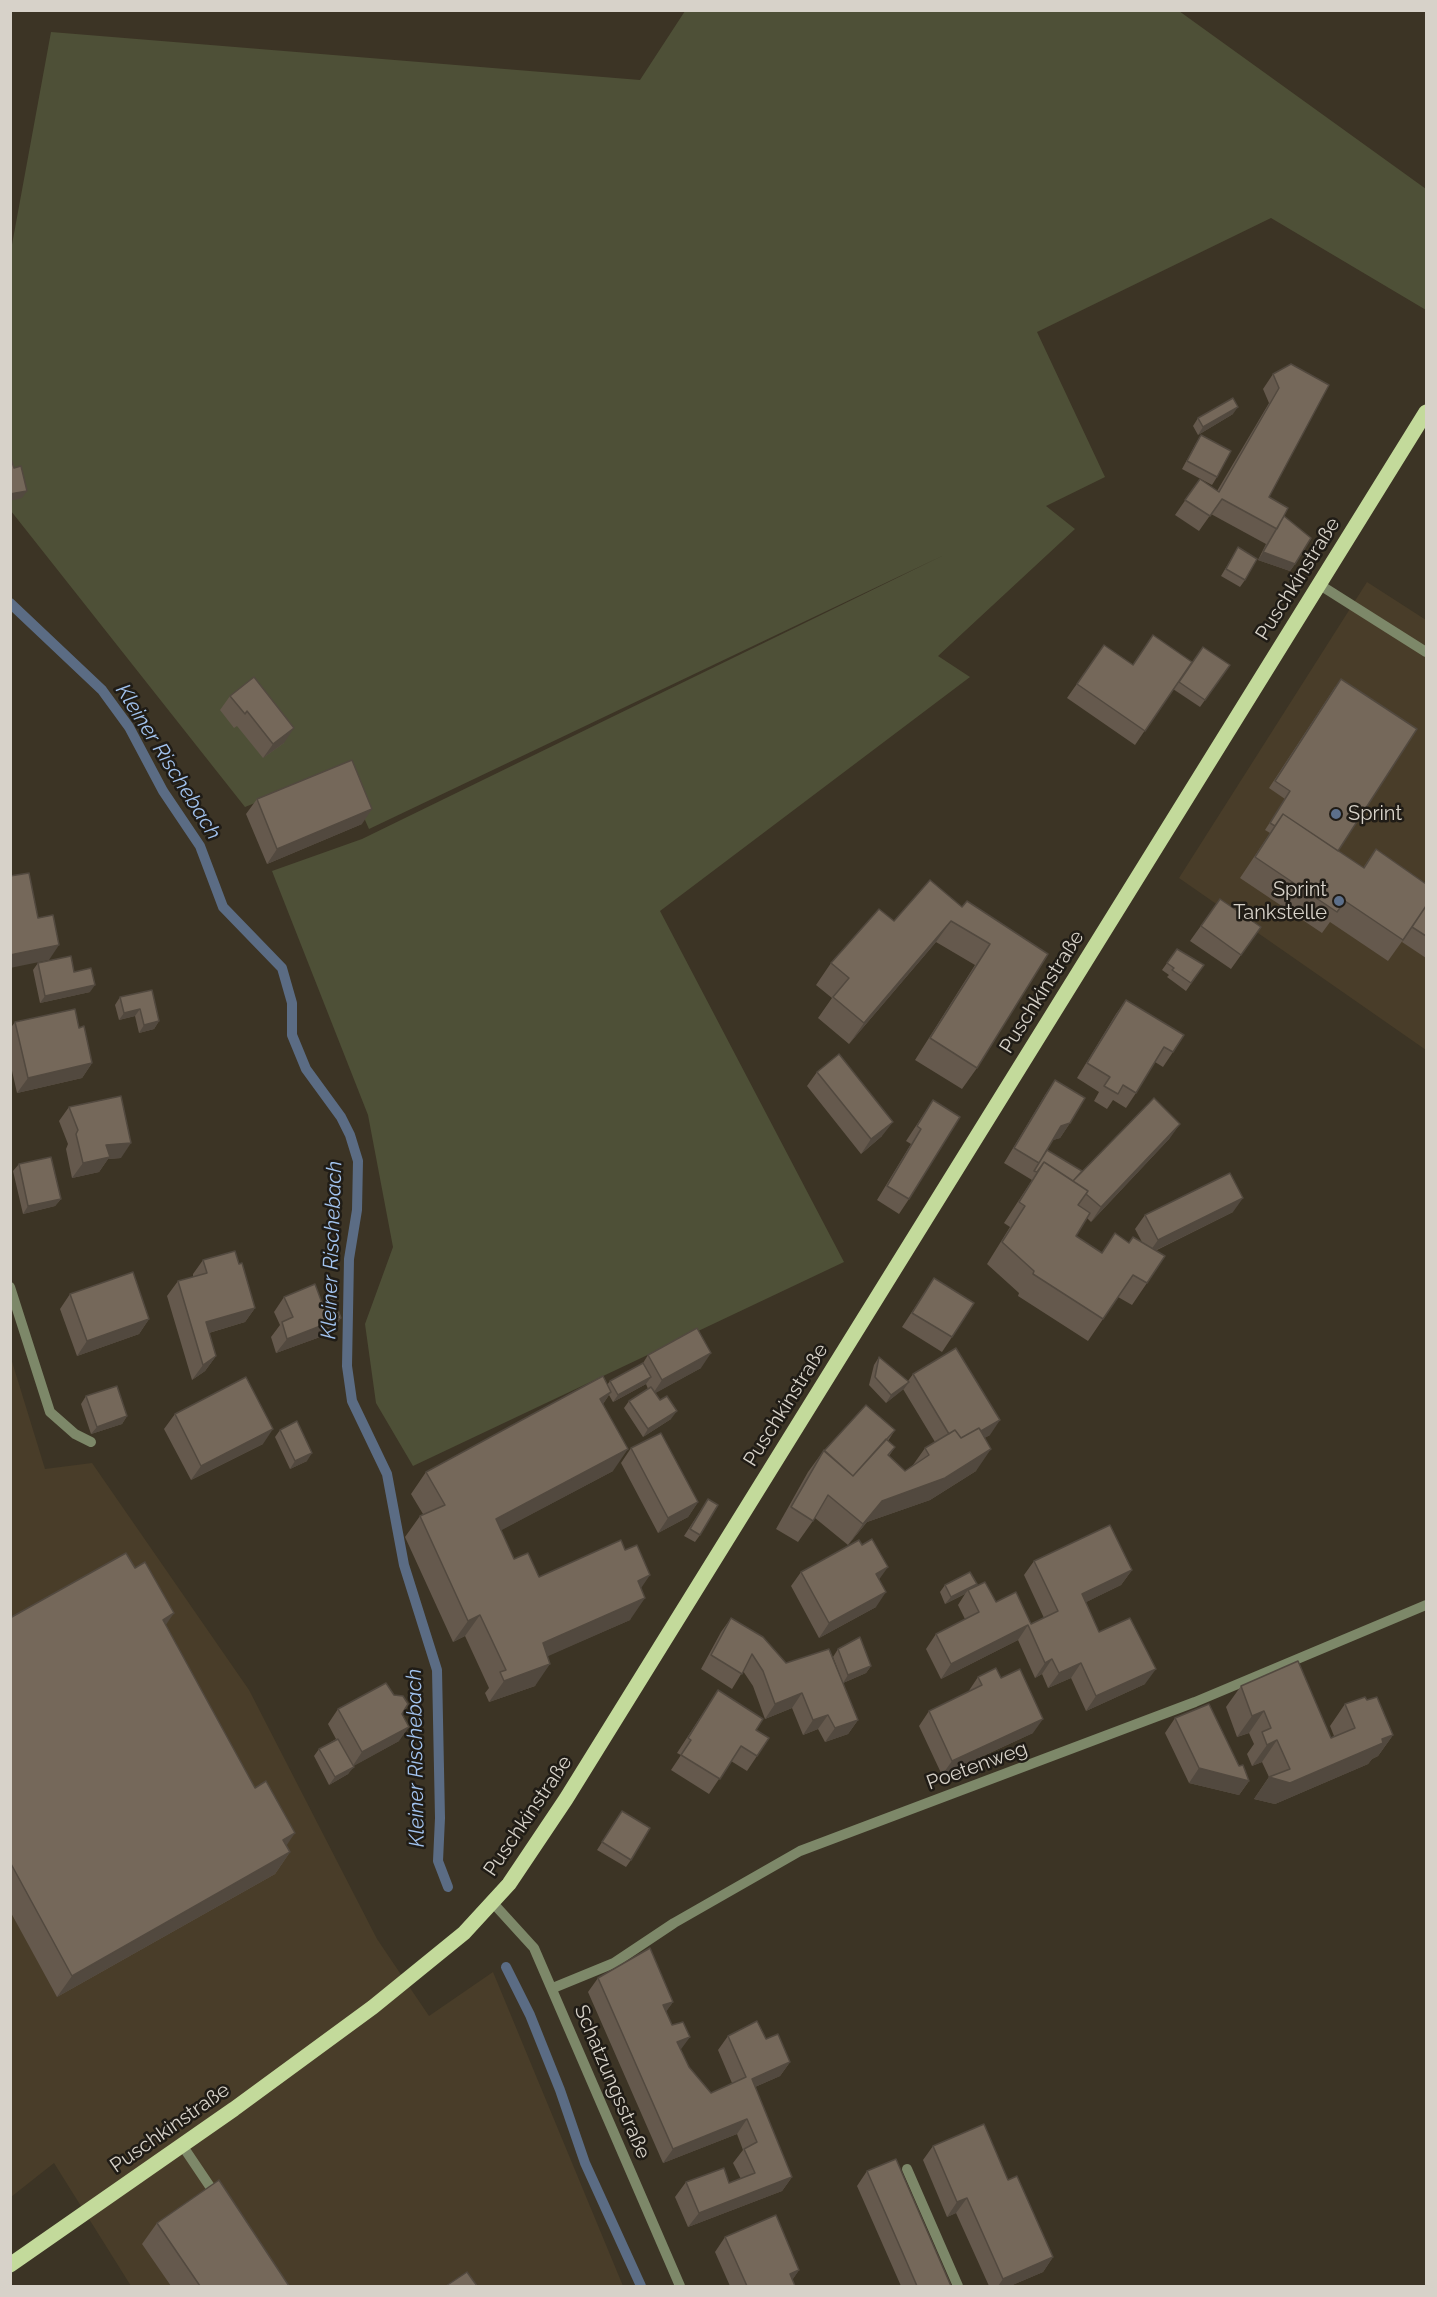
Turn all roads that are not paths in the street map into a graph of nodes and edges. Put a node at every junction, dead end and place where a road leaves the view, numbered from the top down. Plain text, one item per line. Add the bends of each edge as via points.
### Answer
1 (1426, 412) edge
2 (1320, 585) junction
3 (1426, 652) edge
4 (10, 1287) edge
5 (91, 1442) dead end
6 (1426, 1605) edge
7 (492, 1903) junction
8 (553, 1988) junction
9 (182, 2145) junction
10 (907, 2169) dead end
11 (227, 2211) edge
12 (10, 2265) edge
13 (680, 2286) edge
14 (958, 2286) edge

1 - 2 main road, Puschkinstraße
2 - 3 street
2 - 7 main road, Puschkinstraße via 566,1799
4 - 5 street via 50,1412
6 - 8 street, Poetenweg via 1184,1706 800,1851 683,1917 614,1963
7 - 8 street, Schatzungsstraße via 534,1948
7 - 9 main road, Puschkinstraße via 464,1933 373,2007
8 - 13 street, Schatzungsstraße
9 - 11 street
9 - 12 main road, Puschkinstraße
10 - 14 street

